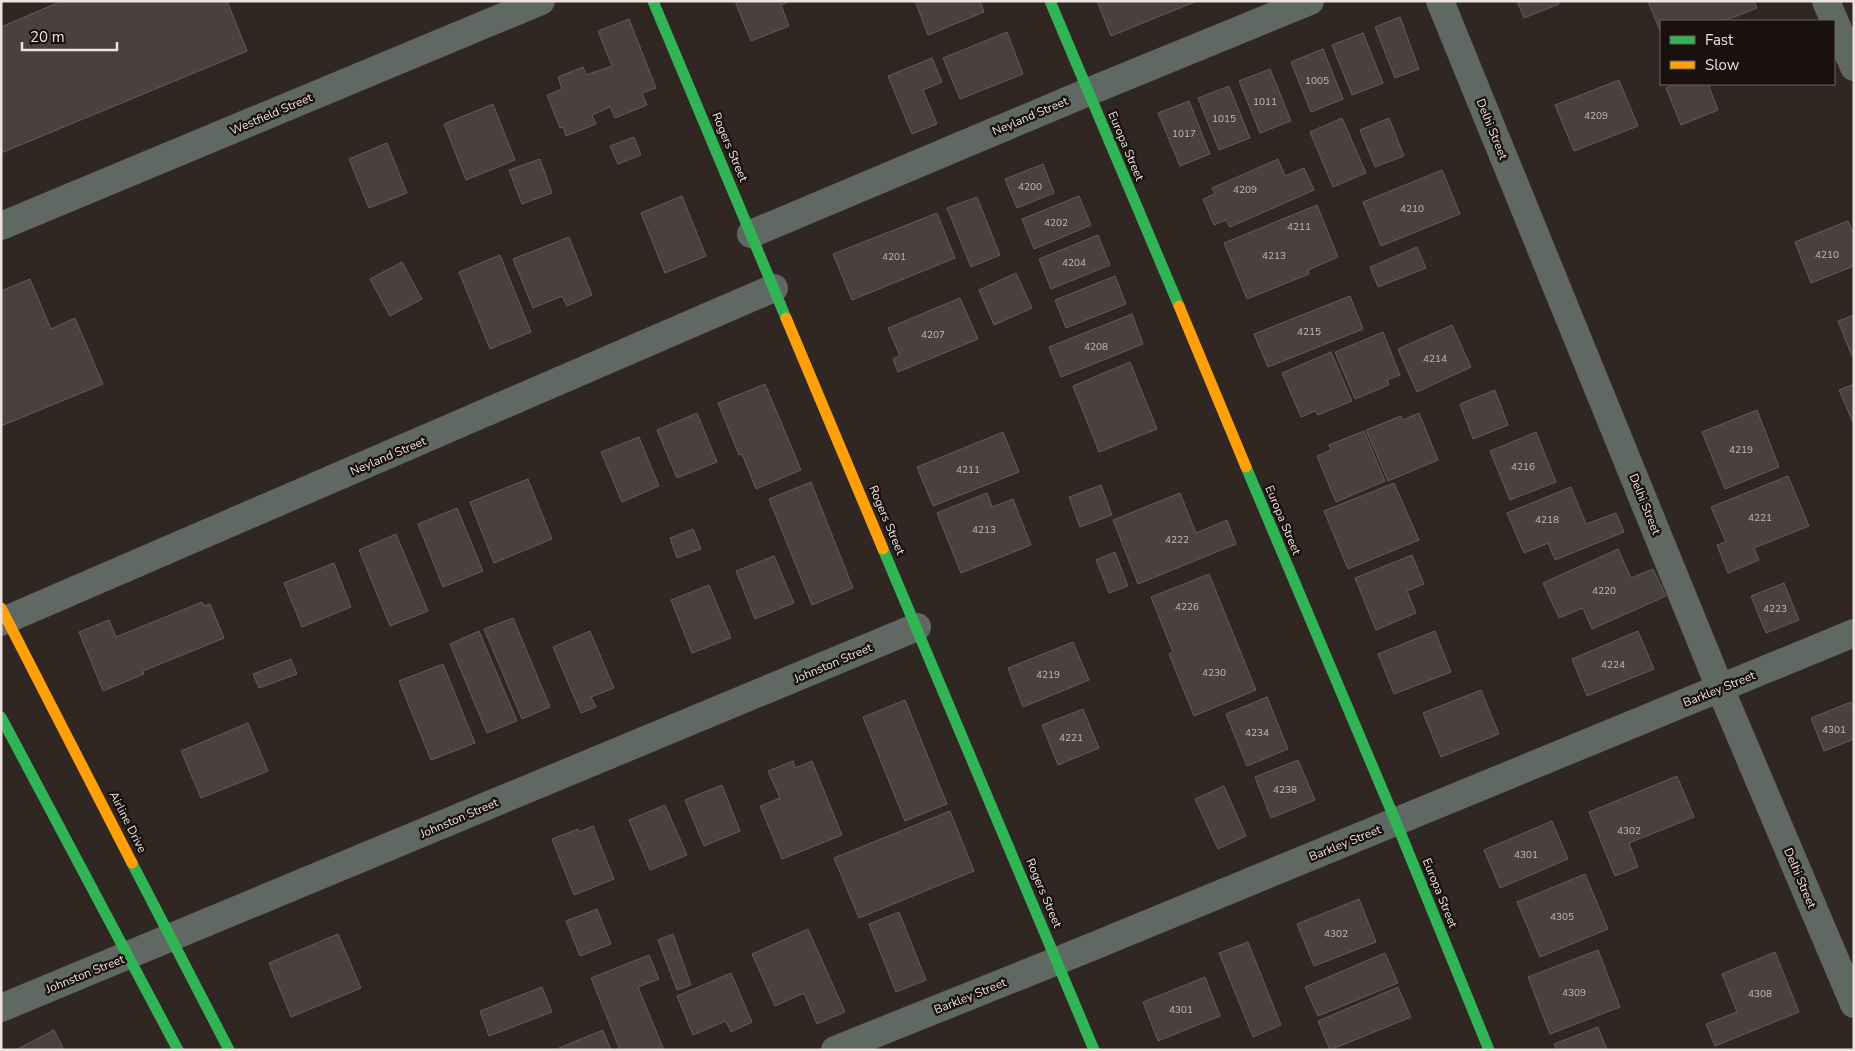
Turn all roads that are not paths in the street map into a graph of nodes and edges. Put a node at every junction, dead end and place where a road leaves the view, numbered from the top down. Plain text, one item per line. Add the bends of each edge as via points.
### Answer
1 (541, 1) edge
2 (654, 1) edge
3 (1050, 1) edge
4 (1310, 1) edge
5 (1440, 1) edge
6 (1826, 1) edge
7 (1834, 20) edge
8 (1835, 22) edge
9 (1854, 67) edge
10 (1088, 92) junction
11 (1, 226) edge
12 (752, 234) junction
13 (774, 288) junction
14 (3, 616) edge
15 (917, 628) junction
16 (1854, 633) edge
17 (1720, 688) junction
18 (1, 717) edge
19 (1396, 822) junction
20 (172, 938) junction
21 (129, 956) junction
22 (1057, 961) junction
23 (1854, 1004) edge
24 (1, 1008) edge
25 (178, 1050) edge
26 (229, 1050) edge
27 (835, 1050) edge
28 (1094, 1050) edge
29 (1489, 1050) edge

1 - 11 street, Westfield Street
2 - 12 street, Rogers Street
3 - 10 street, Europa Street
4 - 10 street, Neyland Street
5 - 17 street, Delhi Street
6 - 7 street
8 - 9 street
10 - 12 street, Neyland Street
10 - 19 street, Europa Street
12 - 13 street, Rogers Street
13 - 14 street, Neyland Street
13 - 15 street, Rogers Street
14 - 20 street, Airline Drive
15 - 20 street, Johnston Street
15 - 22 street, Rogers Street
16 - 17 street, Barkley Street
17 - 19 street, Barkley Street
17 - 23 street, Delhi Street
18 - 21 street
19 - 22 street, Barkley Street
19 - 29 street, Europa Street
20 - 21 street, Johnston Street
20 - 26 street, Airline Drive
21 - 24 street, Johnston Street
21 - 25 street
22 - 27 street, Barkley Street
22 - 28 street, Rogers Street

